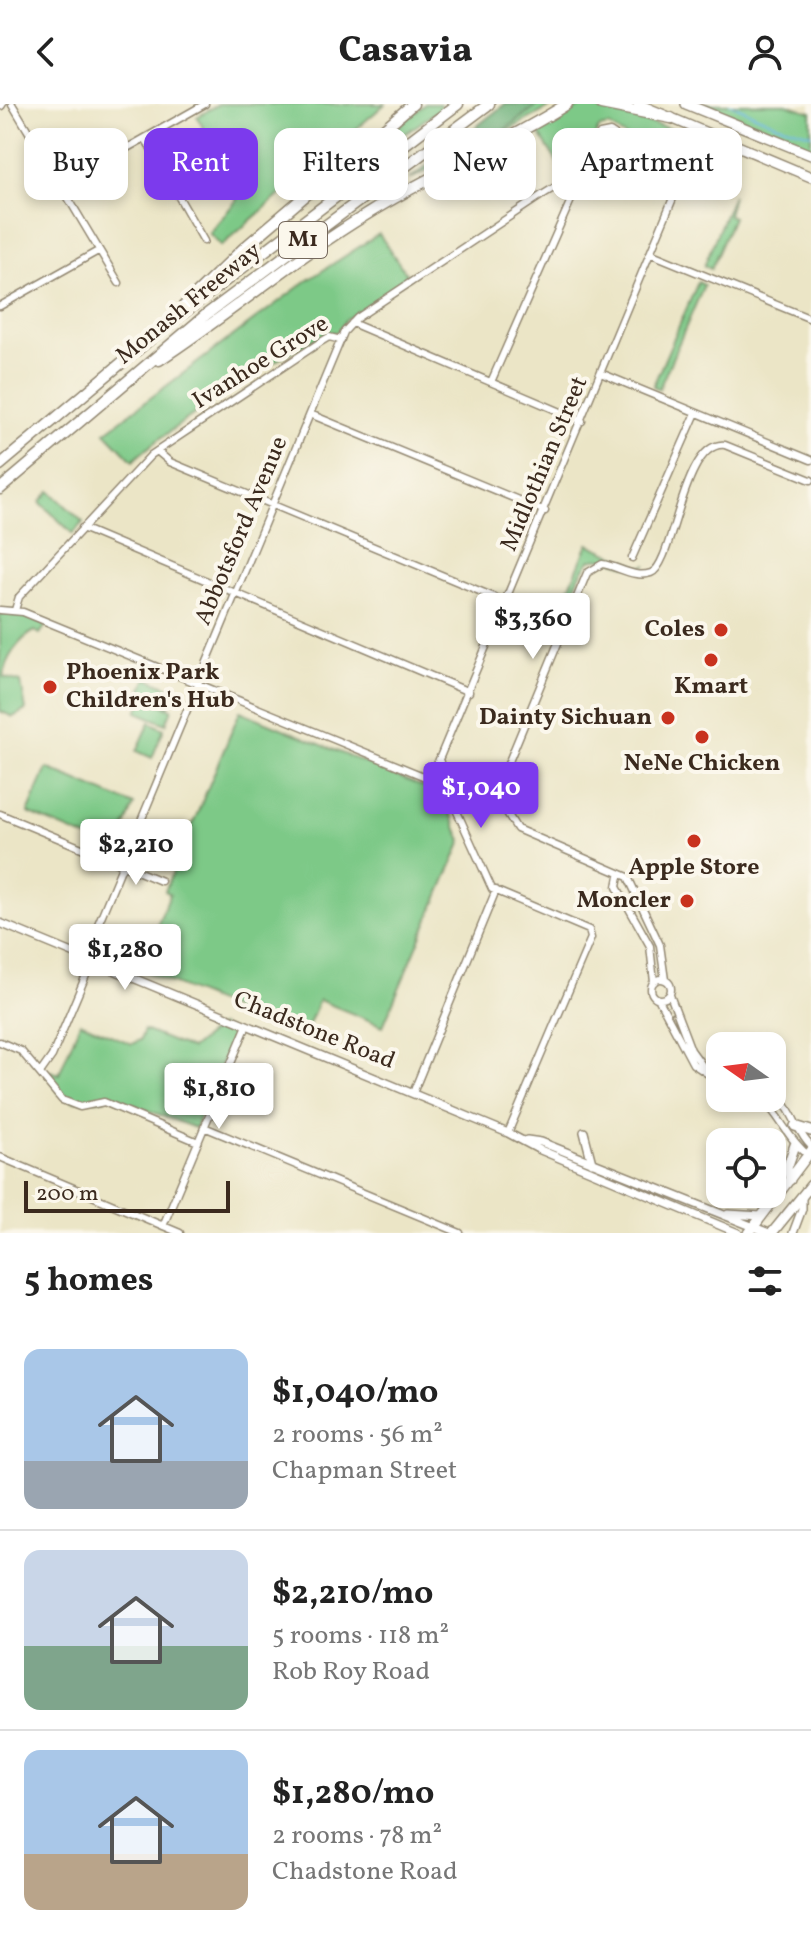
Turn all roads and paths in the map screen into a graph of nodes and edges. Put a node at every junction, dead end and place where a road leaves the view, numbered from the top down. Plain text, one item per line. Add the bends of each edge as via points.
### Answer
1 (12, 104) edge
2 (205, 104) edge
3 (413, 104) edge
4 (458, 104) edge
5 (489, 104) edge
6 (567, 104) edge
7 (601, 104) edge
8 (638, 104) edge
9 (686, 104) edge
10 (671, 118) junction
11 (26, 128) edge
12 (163, 128) edge
13 (695, 128) edge
14 (742, 148) edge
15 (811, 155) edge
16 (811, 177) edge
17 (552, 189) edge
18 (68, 200) edge
19 (181, 200) edge
20 (568, 200) edge
21 (673, 200) edge
22 (204, 241) dead end
23 (98, 251) junction
24 (652, 254) junction
25 (119, 283) dead end
26 (0, 306) edge
27 (811, 319) edge
28 (352, 323) junction
29 (162, 329) junction
30 (341, 340) junction
31 (603, 374) junction
32 (491, 382) junction
33 (123, 383) junction
34 (696, 413) junction
35 (310, 414) junction
36 (582, 421) junction
37 (157, 451) junction
38 (792, 452) junction
39 (802, 456) junction
40 (811, 460) edge
41 (0, 465) edge
42 (785, 468) junction
43 (796, 473) junction
44 (811, 480) edge
45 (0, 489) edge
46 (273, 504) junction
47 (545, 511) junction
48 (82, 528) junction
49 (632, 558) dead end
50 (235, 595) junction
51 (506, 602) junction
52 (0, 610) edge
53 (15, 610) junction
54 (197, 686) junction
55 (469, 692) junction
56 (432, 782) junction
57 (0, 814) edge
58 (122, 865) junction
59 (619, 876) junction
60 (161, 881) dead end
61 (497, 890) junction
62 (0, 923) edge
63 (88, 959) junction
64 (665, 980) junction
65 (654, 982) junction
66 (670, 995) junction
67 (659, 1000) junction
68 (247, 1025) junction
69 (0, 1042) edge
70 (706, 1067) edge
71 (706, 1072) edge
72 (40, 1073) junction
73 (413, 1093) junction
74 (786, 1108) edge
75 (774, 1112) edge
76 (795, 1126) junction
77 (204, 1127) junction
78 (811, 1131) edge
79 (584, 1132) dead end
80 (508, 1133) junction
81 (525, 1140) junction
82 (198, 1142) junction
83 (795, 1145) junction
84 (810, 1152) edge
85 (0, 1157) edge
86 (592, 1163) junction
87 (790, 1180) junction
88 (807, 1192) edge
89 (722, 1214) junction
90 (762, 1216) junction
91 (163, 1226) junction
92 (751, 1230) edge
93 (726, 1231) edge
94 (180, 1233) edge
95 (460, 1233) edge
96 (738, 1233) edge
97 (770, 1233) edge
98 (793, 1233) edge

1 - 11 street
2 - 12 street
3 - 29 highway via 244,248
4 - 29 highway, Monash Freeway / M1
5 - 33 highway, Monash Freeway / M1 via 278,259
6 - 33 highway via 318,244
7 - 10 highway
8 - 10 highway
9 - 15 highway
10 - 13 highway
14 - 16 highway
17 - 28 street, Ivanhoe Grove
18 - 23 street
19 - 22 street
20 - 32 street
21 - 24 street, Midlothian Street
23 - 25 street
23 - 26 street
24 - 27 street
24 - 31 street, Midlothian Street
28 - 30 street, Ivanhoe Grove
28 - 32 street
29 - 41 highway, Monash Freeway / M1
30 - 35 street, Abbotsford Avenue
30 - 37 street, Ivanhoe Grove via 329,337 319,343
31 - 34 street
31 - 36 street, Midlothian Street
32 - 36 street
33 - 45 highway, Monash Freeway / M1
34 - 38 street
34 - 49 street
35 - 46 street, Abbotsford Avenue
35 - 47 street
36 - 47 street, Midlothian Street
37 - 46 street via 170,462
37 - 48 street, Ivanhoe Grove
38 - 39 street
38 - 42 street
39 - 40 street
39 - 43 street
42 - 43 street
42 - 59 street via 725,445 706,450 671,527 660,567 645,574 604,564 589,570 555,645 498,798 517,829
43 - 44 street
46 - 50 street, Abbotsford Avenue
46 - 51 street
47 - 51 street, Midlothian Street
48 - 50 street
48 - 53 street, Ivanhoe Grove via 19,597
50 - 54 street, Abbotsford Avenue
50 - 55 street
51 - 55 street, Midlothian Street
52 - 53 street
53 - 54 street
54 - 56 street
54 - 58 street, Abbotsford Avenue
55 - 56 street, Midlothian Street
56 - 61 street via 449,794
57 - 58 street
58 - 60 street
58 - 63 street, Abbotsford Avenue
59 - 64 street via 630,880 658,939
59 - 65 street via 617,887 651,949
61 - 73 street
61 - 80 street via 592,933
62 - 63 street, Chadstone Road
63 - 68 street, Chadstone Road
63 - 72 street, Abbotsford Avenue via 52,1056
64 - 65 street
64 - 66 street
65 - 67 street via 651,991
66 - 67 street
66 - 70 street via 691,1050
67 - 71 street via 689,1060
68 - 73 street, Chadstone Road
68 - 77 street
69 - 72 street via 19,1050
72 - 82 street via 62,1100 80,1107 104,1102
73 - 80 street, Chadstone Road
74 - 76 street
75 - 83 street
76 - 78 highway
76 - 84 street
77 - 82 street
77 - 95 street
79 - 86 street
80 - 81 street, Chadstone Road
81 - 86 street, Chadstone Road
81 - 93 street, Chadstone Road
82 - 91 street
83 - 84 street
83 - 87 highway via 787,1168
84 - 87 highway
85 - 91 street
86 - 89 street, Chadstone Road
87 - 90 highway
88 - 97 highway
88 - 98 street
89 - 90 street
89 - 92 street, Chadstone Road
90 - 92 highway
91 - 94 street
92 - 97 street, Chadstone Road
93 - 96 street, Chadstone Road

